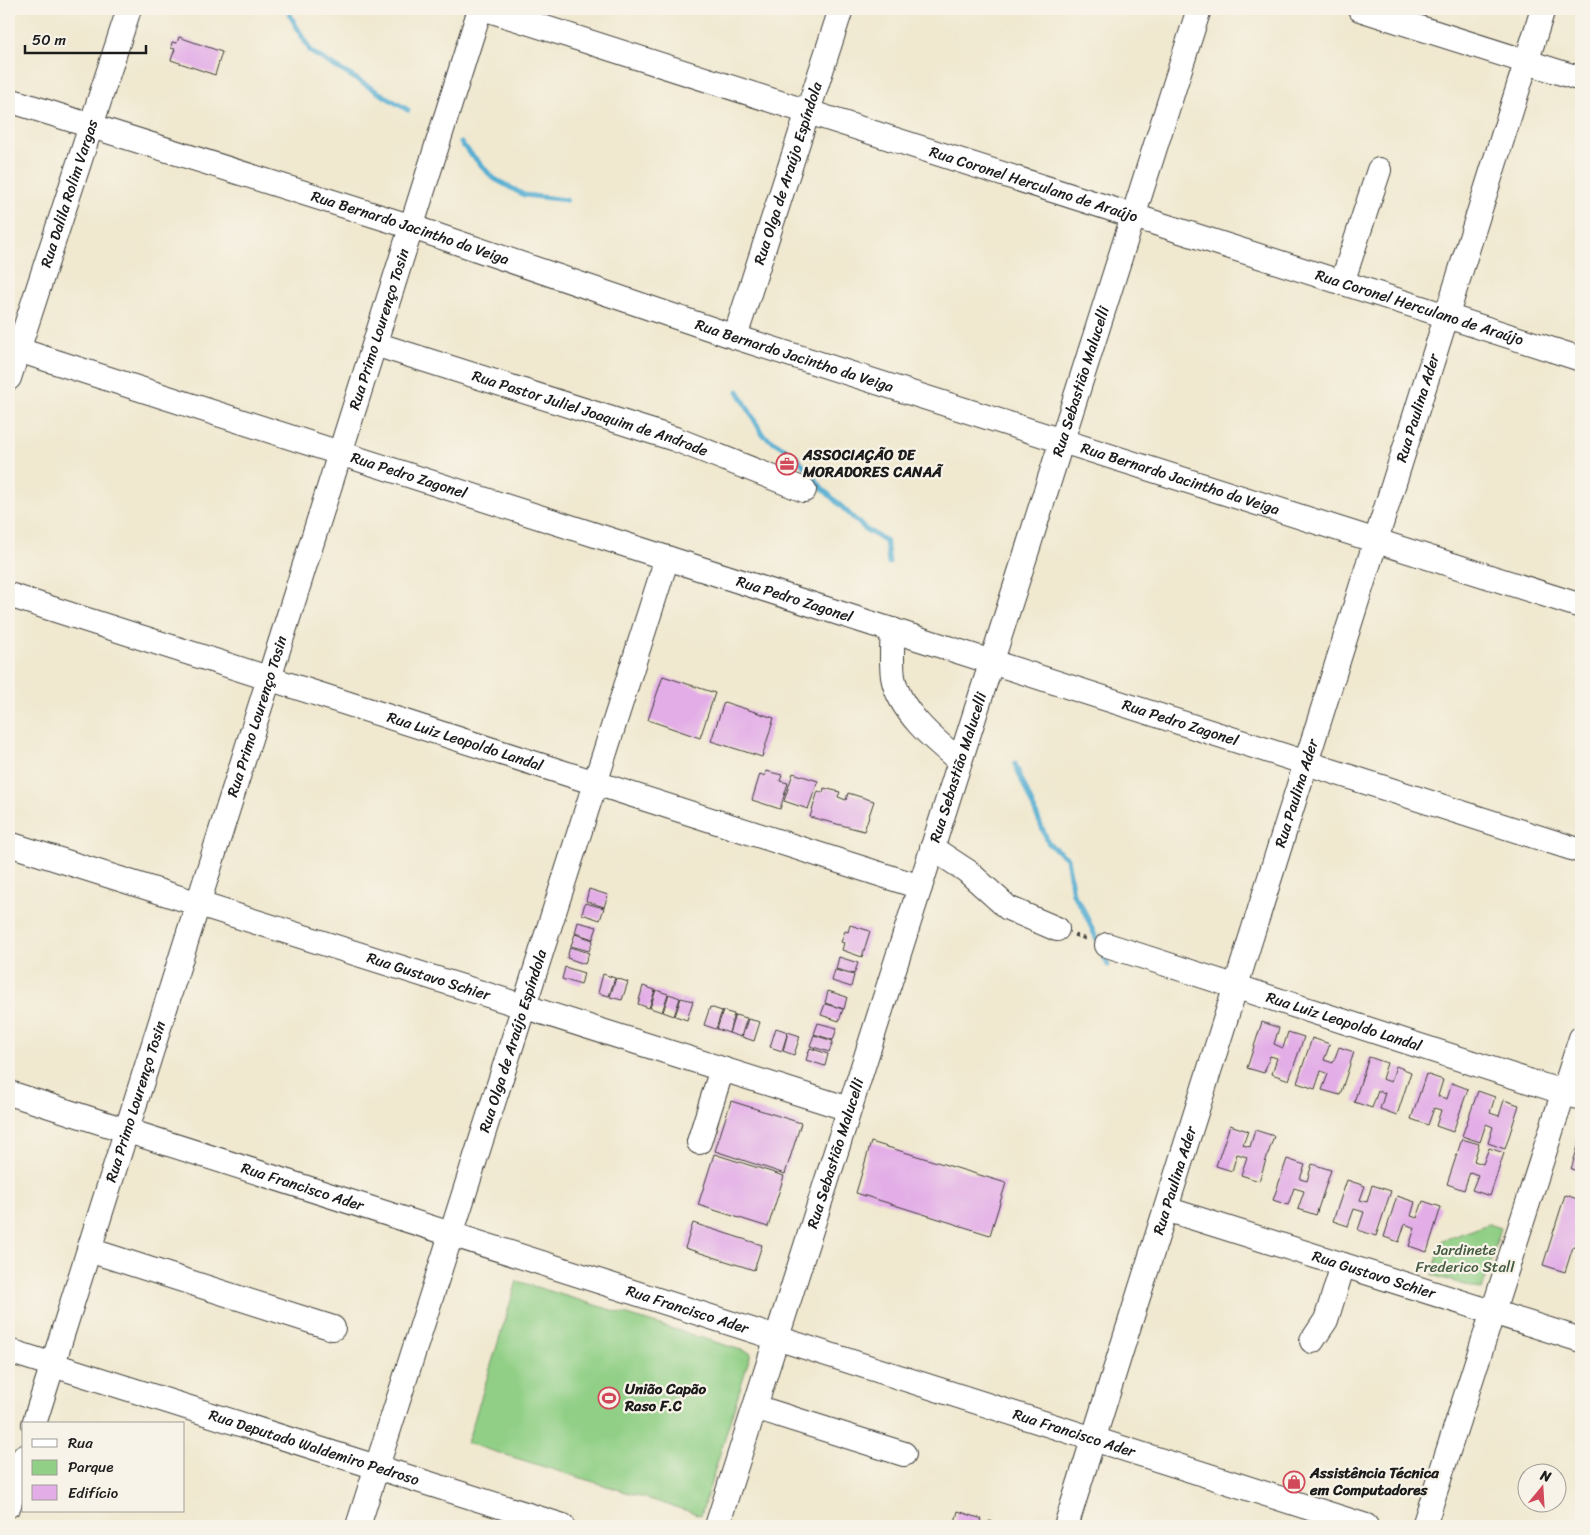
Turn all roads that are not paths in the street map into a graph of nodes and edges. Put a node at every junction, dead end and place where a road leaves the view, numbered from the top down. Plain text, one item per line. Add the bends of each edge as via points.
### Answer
1 (129, 9) edge
2 (480, 9) edge
3 (486, 9) edge
4 (841, 9) edge
5 (1199, 9) edge
6 (1360, 9) edge
7 (1543, 9) edge
8 (1528, 62) junction
9 (1581, 79) edge
10 (9, 100) edge
11 (808, 112) junction
12 (91, 126) junction
13 (1379, 170) dead end
14 (1133, 216) junction
15 (412, 228) junction
16 (1342, 283) junction
17 (1448, 316) junction
18 (735, 337) junction
19 (375, 344) junction
20 (13, 348) edge
21 (1581, 359) edge
22 (9, 378) edge
23 (1061, 441) junction
24 (340, 453) junction
25 (804, 490) dead end
26 (1377, 541) junction
27 (667, 558) junction
28 (9, 595) edge
29 (1581, 606) edge
30 (893, 630) junction
31 (991, 662) junction
32 (269, 678) junction
33 (960, 761) junction
34 (1307, 763) junction
35 (595, 783) junction
36 (9, 844) edge
37 (932, 848) junction
38 (1581, 850) edge
39 (920, 886) junction
40 (198, 904) junction
41 (1057, 928) dead end
42 (1107, 944) dead end
43 (1236, 986) junction
44 (524, 1006) junction
45 (1581, 1038) edge
46 (722, 1069) junction
47 (9, 1094) edge
48 (1572, 1095) edge
49 (849, 1109) junction
50 (126, 1131) junction
51 (699, 1142) dead end
52 (1166, 1209) junction
53 (451, 1235) junction
54 (89, 1250) junction
55 (1343, 1265) junction
56 (1493, 1312) junction
57 (333, 1328) dead end
58 (776, 1338) junction
59 (1581, 1340) edge
60 (1312, 1341) dead end
61 (9, 1351) edge
62 (53, 1365) junction
63 (755, 1406) junction
64 (35, 1422) edge
65 (1093, 1439) junction
66 (904, 1454) dead end
67 (22, 1463) edge
68 (377, 1468) junction
69 (9, 1505) edge
70 (520, 1520) edge
71 (358, 1526) edge
72 (563, 1526) edge
73 (717, 1526) edge
74 (1066, 1526) edge
75 (1366, 1526) edge
76 (1424, 1526) edge

1 - 12 street, Rua Dalila Rolim Vargas
2 - 15 street, Rua Primo Lourenço Tosin
3 - 11 street, Rua Coronel Herculano de Araújo
4 - 11 street, Rua Olga de Araújo Espíndola
5 - 14 street, Rua Sebastião Malucelli
6 - 8 street
7 - 8 street, Rua Paulina Ader
8 - 9 street
8 - 17 street, Rua Paulina Ader
10 - 12 street, Rua Bernardo Jacintho da Veiga
11 - 14 street, Rua Coronel Herculano de Araújo
11 - 18 street, Rua Olga de Araújo Espíndola
12 - 15 street, Rua Bernardo Jacintho da Veiga
12 - 20 street, Rua Dalila Rolim Vargas
13 - 16 street
14 - 16 street, Rua Coronel Herculano de Araújo
14 - 23 street, Rua Sebastião Malucelli
15 - 18 street, Rua Bernardo Jacintho da Veiga
15 - 19 street, Rua Primo Lourenço Tosin
16 - 17 street, Rua Coronel Herculano de Araújo
17 - 21 street, Rua Coronel Herculano de Araújo
17 - 26 street, Rua Paulina Ader
18 - 23 street, Rua Bernardo Jacintho da Veiga
19 - 24 street, Rua Primo Lourenço Tosin
19 - 25 street, Rua Pastor Juliel Joaquim de Andrade via 675,439
20 - 22 street, Rua Dalila Rolim Vargas
20 - 24 street, Rua Pedro Zagonel
23 - 26 street, Rua Bernardo Jacintho da Veiga
23 - 31 street, Rua Sebastião Malucelli
24 - 27 street, Rua Pedro Zagonel
24 - 32 street, Rua Primo Lourenço Tosin
26 - 29 street, Rua Bernardo Jacintho da Veiga
26 - 34 street, Rua Paulina Ader
27 - 30 street, Rua Pedro Zagonel
27 - 35 street, Rua Olga de Araújo Espíndola
28 - 32 street, Rua Luiz Leopoldo Landal
30 - 31 street, Rua Pedro Zagonel
30 - 33 street via 894,678 908,710 940,745
31 - 33 street, Rua Sebastião Malucelli
31 - 34 street, Rua Pedro Zagonel
32 - 35 street, Rua Luiz Leopoldo Landal
32 - 40 street, Rua Primo Lourenço Tosin
33 - 37 street, Rua Sebastião Malucelli
34 - 38 street, Rua Pedro Zagonel
34 - 43 street, Rua Paulina Ader
35 - 39 street, Rua Luiz Leopoldo Landal
35 - 44 street, Rua Olga de Araújo Espíndola
36 - 40 street, Rua Gustavo Schier
37 - 39 street, Rua Sebastião Malucelli
37 - 41 street via 967,871 1008,908
39 - 49 street, Rua Sebastião Malucelli
40 - 44 street, Rua Gustavo Schier
40 - 50 street, Rua Primo Lourenço Tosin
42 - 43 street, Rua Luiz Leopoldo Landal
43 - 48 street, Rua Luiz Leopoldo Landal
43 - 52 street, Rua Paulina Ader
44 - 46 street, Rua Gustavo Schier
44 - 53 street, Rua Olga de Araújo Espíndola
45 - 48 street
46 - 49 street, Rua Gustavo Schier
46 - 51 street
47 - 50 street, Rua Francisco Ader
48 - 56 street
49 - 58 street, Rua Sebastião Malucelli
50 - 53 street, Rua Francisco Ader
50 - 54 street, Rua Primo Lourenço Tosin
52 - 55 street, Rua Gustavo Schier
52 - 65 street, Rua Paulina Ader
53 - 58 street, Rua Francisco Ader
53 - 68 street, Rua Olga de Araújo Espíndola
54 - 57 street
54 - 62 street, Rua Primo Lourenço Tosin
55 - 56 street, Rua Gustavo Schier
55 - 60 street via 1326,1320
56 - 59 street, Rua Gustavo Schier
56 - 76 street
58 - 63 street, Rua Sebastião Malucelli
58 - 65 street, Rua Francisco Ader
61 - 62 street, Rua Deputado Waldemiro Pedroso
62 - 64 street, Rua Primo Lourenço Tosin
62 - 68 street, Rua Deputado Waldemiro Pedroso
63 - 66 street
63 - 73 street, Rua Sebastião Malucelli
65 - 74 street, Rua Paulina Ader
65 - 75 street, Rua Francisco Ader
67 - 69 street
68 - 70 street, Rua Deputado Waldemiro Pedroso
68 - 71 street, Rua Olga de Araújo Espíndola
70 - 72 street, Rua Deputado Waldemiro Pedroso

